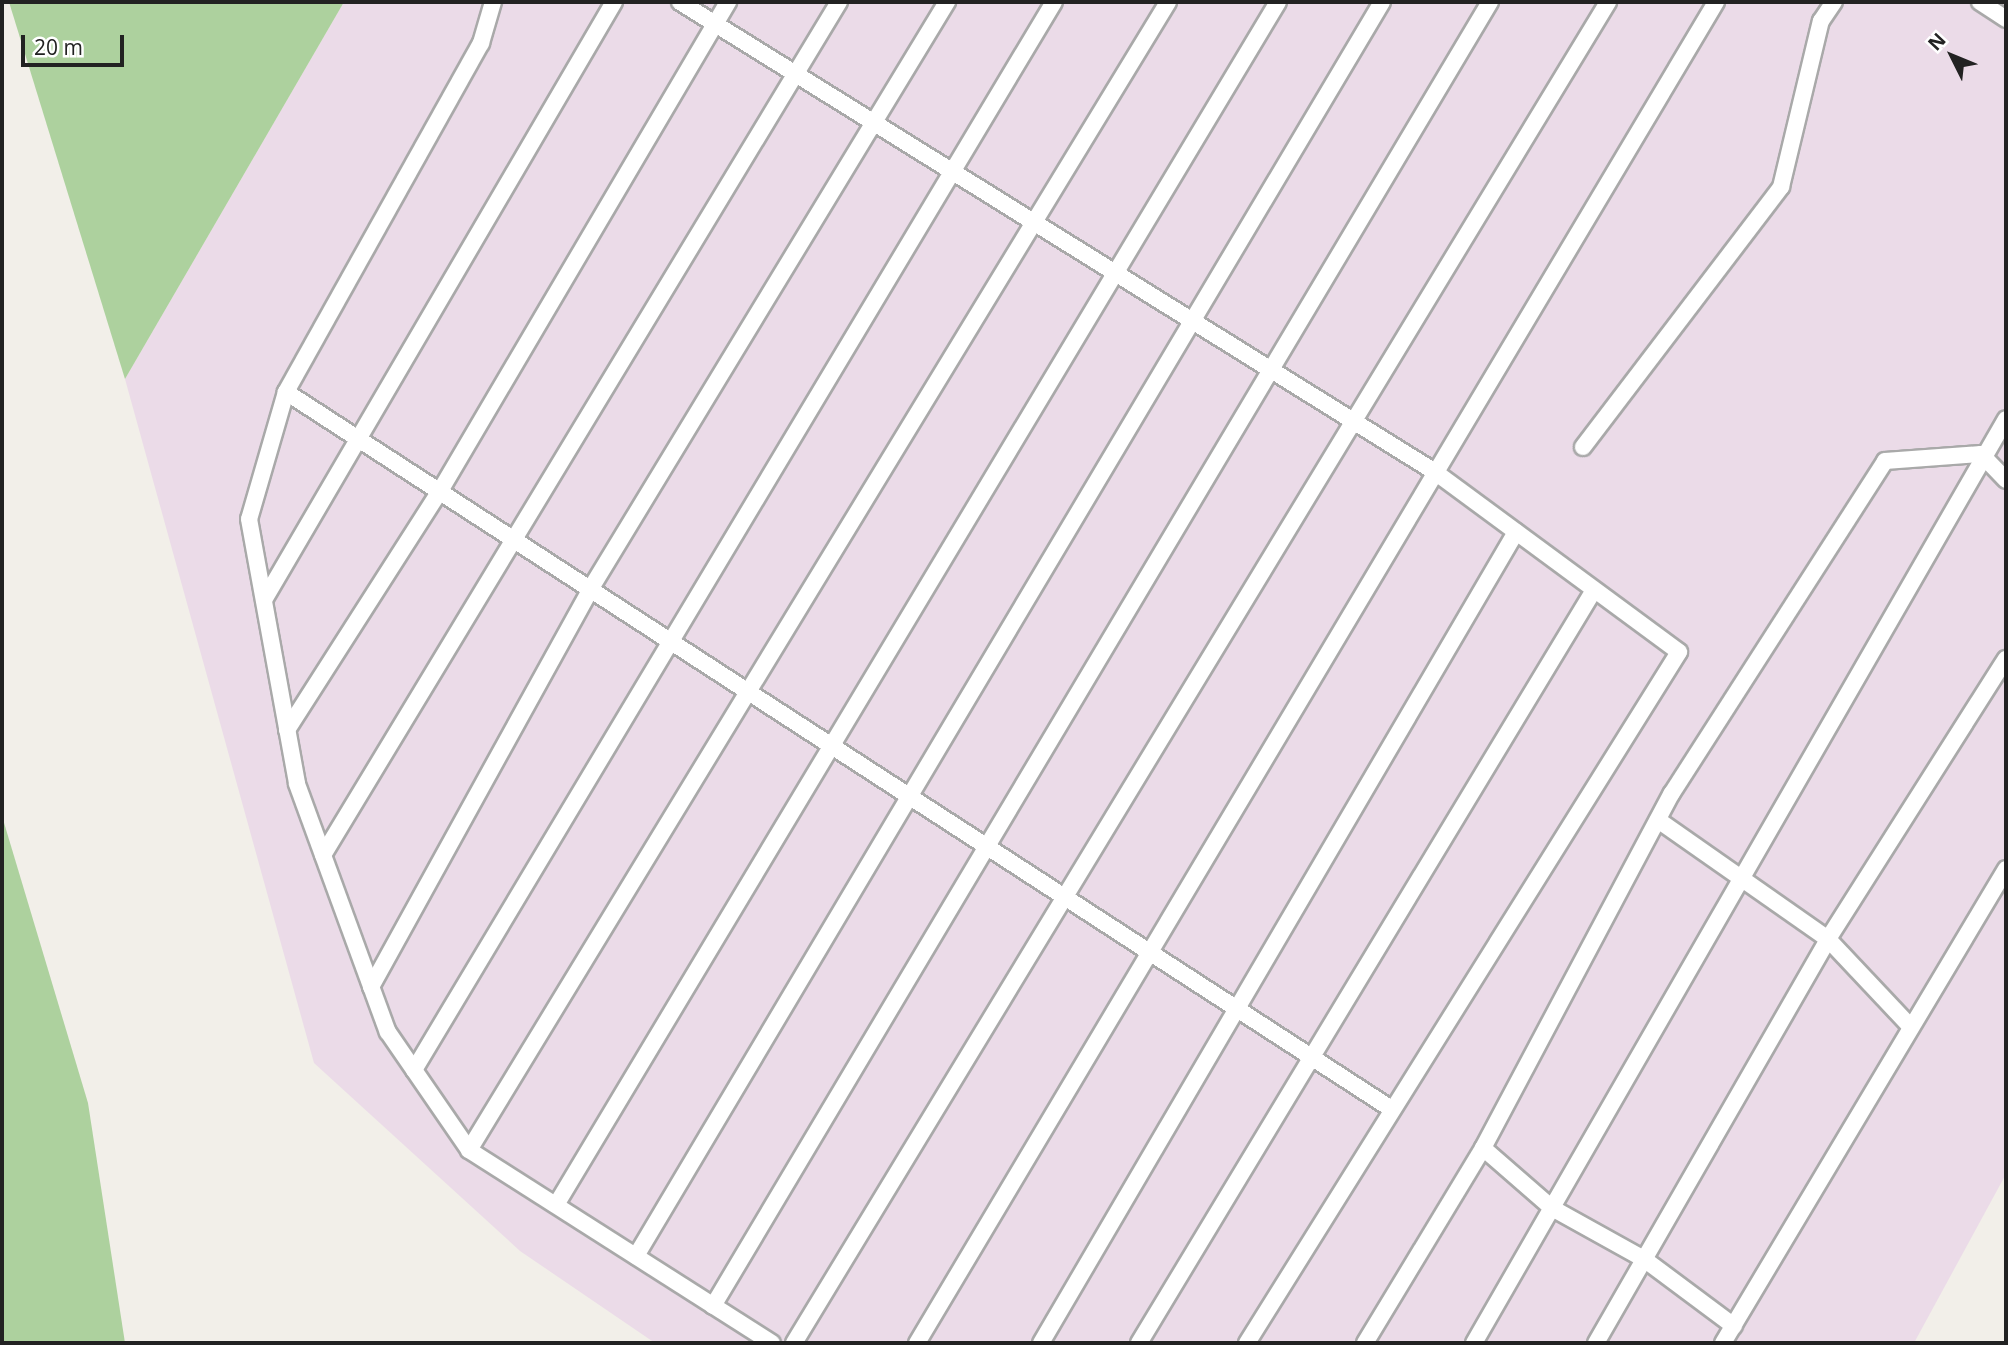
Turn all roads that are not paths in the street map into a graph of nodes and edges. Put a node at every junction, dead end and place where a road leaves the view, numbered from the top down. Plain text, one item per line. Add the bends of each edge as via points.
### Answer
1 (494, 2) edge
2 (614, 2) edge
3 (680, 2) edge
4 (728, 2) edge
5 (839, 2) edge
6 (947, 2) edge
7 (1054, 2) edge
8 (1168, 2) edge
9 (1278, 2) edge
10 (1382, 2) edge
11 (1490, 2) edge
12 (1608, 2) edge
13 (1716, 2) edge
14 (1834, 2) edge
15 (1980, 2) edge
16 (2006, 19) edge
17 (715, 24) junction
18 (796, 74) junction
19 (875, 123) junction
20 (953, 172) junction
21 (1036, 224) junction
22 (1115, 273) junction
23 (1195, 323) junction
24 (1272, 371) junction
25 (286, 392) junction
26 (2006, 419) edge
27 (1352, 421) junction
28 (357, 437) junction
29 (1583, 447) dead end
30 (1981, 454) junction
31 (1435, 472) junction
32 (2006, 480) edge
33 (440, 491) junction
34 (1516, 532) junction
35 (517, 540) junction
36 (591, 588) junction
37 (1594, 590) junction
38 (264, 600) junction
39 (674, 641) junction
40 (2006, 659) edge
41 (749, 689) junction
42 (287, 730) junction
43 (830, 741) junction
44 (909, 791) junction
45 (1658, 820) junction
46 (990, 844) junction
47 (323, 855) junction
48 (2006, 869) edge
49 (1740, 877) junction
50 (1070, 895) junction
51 (1828, 939) junction
52 (1151, 947) junction
53 (371, 987) junction
54 (1240, 1007) junction
55 (1910, 1026) junction
56 (1312, 1055) junction
57 (414, 1070) junction
58 (1390, 1108) junction
59 (1483, 1148) junction
60 (469, 1150) junction
61 (556, 1205) junction
62 (1552, 1208) junction
63 (636, 1256) junction
64 (1644, 1259) junction
65 (713, 1306) junction
66 (1734, 1326) junction
67 (772, 1343) edge
68 (794, 1343) edge
69 (917, 1343) edge
70 (1041, 1343) edge
71 (1139, 1343) edge
72 (1247, 1343) edge
73 (1365, 1343) edge
74 (1474, 1343) edge
75 (1596, 1343) edge
76 (1723, 1343) edge

1 - 25 lane via 481,43
2 - 28 lane
3 - 17 lane
4 - 17 lane
5 - 18 lane
6 - 19 lane
7 - 20 lane
8 - 21 lane
9 - 22 lane
10 - 23 lane
11 - 24 lane
12 - 27 lane
13 - 31 lane
14 - 29 lane via 1821,21 1781,187
15 - 16 lane
17 - 18 lane
17 - 33 lane
18 - 19 lane
18 - 35 lane
19 - 20 lane
19 - 36 lane
20 - 21 lane
20 - 39 lane
21 - 22 lane
21 - 41 lane
22 - 23 lane
22 - 43 lane
23 - 24 lane
23 - 44 lane
24 - 27 lane
24 - 46 lane
25 - 28 lane
25 - 38 lane via 249,519
26 - 30 lane
27 - 31 lane
27 - 50 lane
28 - 33 lane
28 - 38 lane
30 - 32 lane
30 - 45 lane via 1885,461
30 - 49 lane
31 - 34 lane
31 - 52 lane
33 - 35 lane
33 - 42 lane
34 - 37 lane
34 - 54 lane
35 - 36 lane
35 - 47 lane
36 - 39 lane
36 - 53 lane
37 - 56 lane
37 - 58 lane via 1679,652
38 - 42 lane
39 - 41 lane
39 - 57 lane
40 - 51 lane
41 - 43 lane
41 - 60 lane
42 - 47 lane via 297,784
43 - 44 lane
43 - 61 lane
44 - 46 lane
44 - 63 lane
45 - 49 lane
45 - 59 lane
46 - 50 lane
46 - 65 lane
47 - 53 lane
48 - 55 lane
49 - 51 lane
49 - 62 lane
50 - 52 lane
50 - 68 lane
51 - 55 lane
51 - 64 lane
52 - 54 lane
52 - 69 lane
53 - 57 lane via 387,1032
54 - 56 lane
54 - 70 lane
55 - 66 lane
56 - 58 lane
56 - 71 lane
57 - 60 lane
58 - 72 lane
59 - 62 lane
59 - 73 lane
60 - 61 lane
61 - 63 lane
62 - 64 lane
62 - 74 lane
63 - 65 lane
64 - 66 lane
64 - 75 lane
65 - 67 lane
66 - 76 lane

